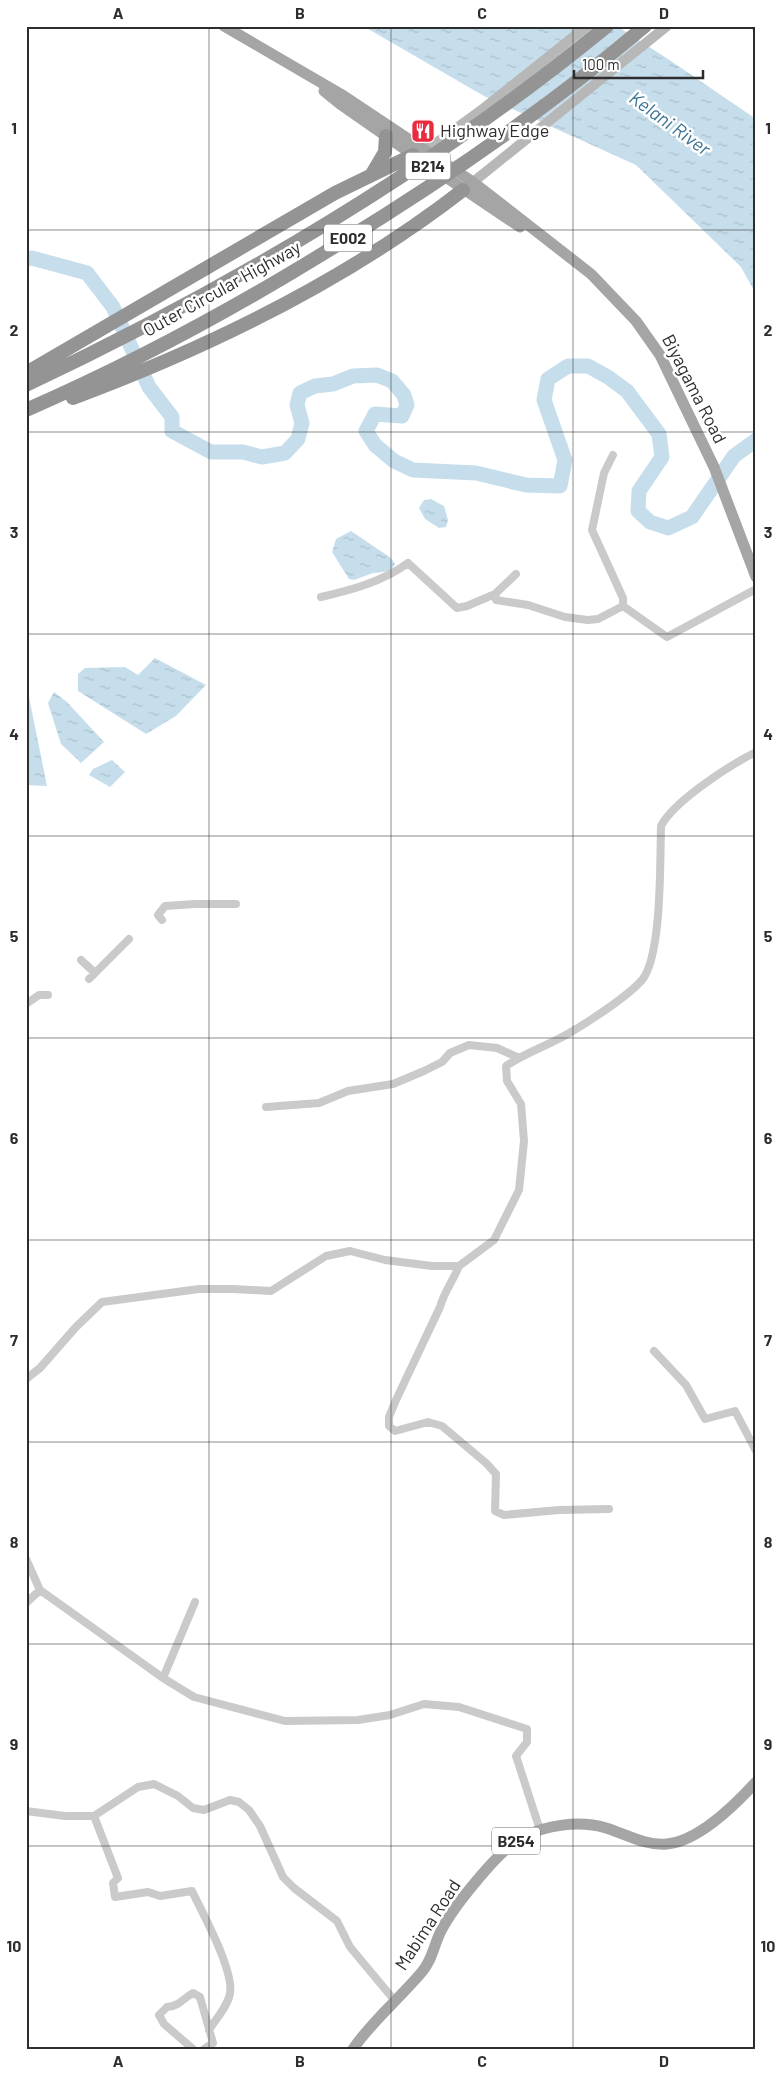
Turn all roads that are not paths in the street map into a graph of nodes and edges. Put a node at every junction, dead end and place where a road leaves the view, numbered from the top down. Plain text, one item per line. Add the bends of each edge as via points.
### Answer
1 (224, 26) edge
2 (588, 26) edge
3 (607, 26) edge
4 (645, 26) edge
5 (667, 26) edge
6 (306, 75) junction
7 (386, 136) junction
8 (418, 153) junction
9 (372, 174) junction
10 (468, 186) junction
11 (26, 373) edge
12 (26, 385) edge
13 (26, 410) edge
14 (26, 416) edge
15 (613, 455) dead end
16 (516, 574) dead end
17 (756, 578) edge
18 (756, 589) edge
19 (495, 594) junction
20 (321, 597) dead end
21 (623, 606) junction
22 (756, 752) edge
23 (236, 904) dead end
24 (162, 920) dead end
25 (129, 939) dead end
26 (81, 960) dead end
27 (95, 973) junction
28 (89, 979) dead end
29 (48, 995) dead end
30 (26, 1004) edge
31 (519, 1058) junction
32 (266, 1108) dead end
33 (459, 1266) junction
34 (654, 1351) dead end
35 (26, 1379) edge
36 (756, 1451) edge
37 (609, 1508) dead end
38 (26, 1558) edge
39 (40, 1590) junction
40 (195, 1602) dead end
41 (26, 1603) edge
42 (163, 1678) junction
43 (756, 1782) edge
44 (26, 1811) edge
45 (94, 1816) junction
46 (540, 1830) junction
47 (394, 2001) junction
48 (209, 2030) junction
49 (193, 2049) edge
50 (204, 2049) edge
51 (353, 2049) edge

1 - 6 main road, Biyagama Road / B214
2 - 8 street via 484,108
3 - 12 highway, Outer Circular Highway / E002 via 494,114 344,213 187,305
4 - 13 highway, Outer Circular Highway / E002 via 516,127 395,210 202,324
5 - 10 street
6 - 7 main road, Biyagama Road / B214
6 - 8 main road, Biyagama Road / B214 via 344,96
7 - 8 main road, Biyagama Road / B214
7 - 9 highway via 385,152
8 - 9 highway
8 - 10 main road, Biyagama Road / B214
9 - 11 highway
10 - 14 highway via 403,233 342,271 242,325 168,360
10 - 17 main road, Biyagama Road / B214 via 506,219 556,248 592,274 636,322 660,355 714,467
15 - 21 street via 604,473 592,530 623,598
16 - 19 street
18 - 21 street via 667,637
19 - 20 street via 457,608 408,564 362,586
19 - 21 street via 500,602 528,605 565,617 588,620 598,619
22 - 31 street via 678,804 661,826 653,957 642,980 570,1033
23 - 24 street via 165,906 158,914
25 - 27 street
26 - 27 street
27 - 28 street
29 - 30 street via 39,995
31 - 32 street via 497,1048 469,1045 450,1053 442,1062 393,1084 348,1091 319,1103
31 - 33 street via 506,1066 508,1081 521,1104 524,1141 519,1190 494,1240
33 - 35 street via 385,1260 350,1251 326,1256 271,1292 199,1289 102,1302
33 - 37 street via 453,1282 444,1292 396,1400 389,1426 395,1431 428,1422 442,1426 496,1474 495,1511 504,1515
34 - 36 street via 686,1385 705,1419 735,1411
38 - 39 street
39 - 41 street
39 - 42 street
40 - 42 street
42 - 46 street via 194,1697 285,1722 358,1720 390,1715 424,1704 459,1707 527,1728 527,1742 516,1756
43 - 46 main road, Mabima Road / B254 via 718,1818 674,1843 646,1842 594,1826
44 - 45 street
45 - 47 street via 138,1787 154,1784 193,1808 204,1810 230,1800 239,1802 260,1826 283,1877 337,1922 350,1947
45 - 48 street via 118,1878 113,1884 115,1897 192,1891 215,1938 231,1992
46 - 47 main road, Mabima Road / B254 via 511,1845 482,1875 441,1929 431,1960
47 - 51 main road, Mabima Road / B254
48 - 49 street via 200,1997 193,1993 159,2015 164,2024
48 - 50 street via 213,2044

